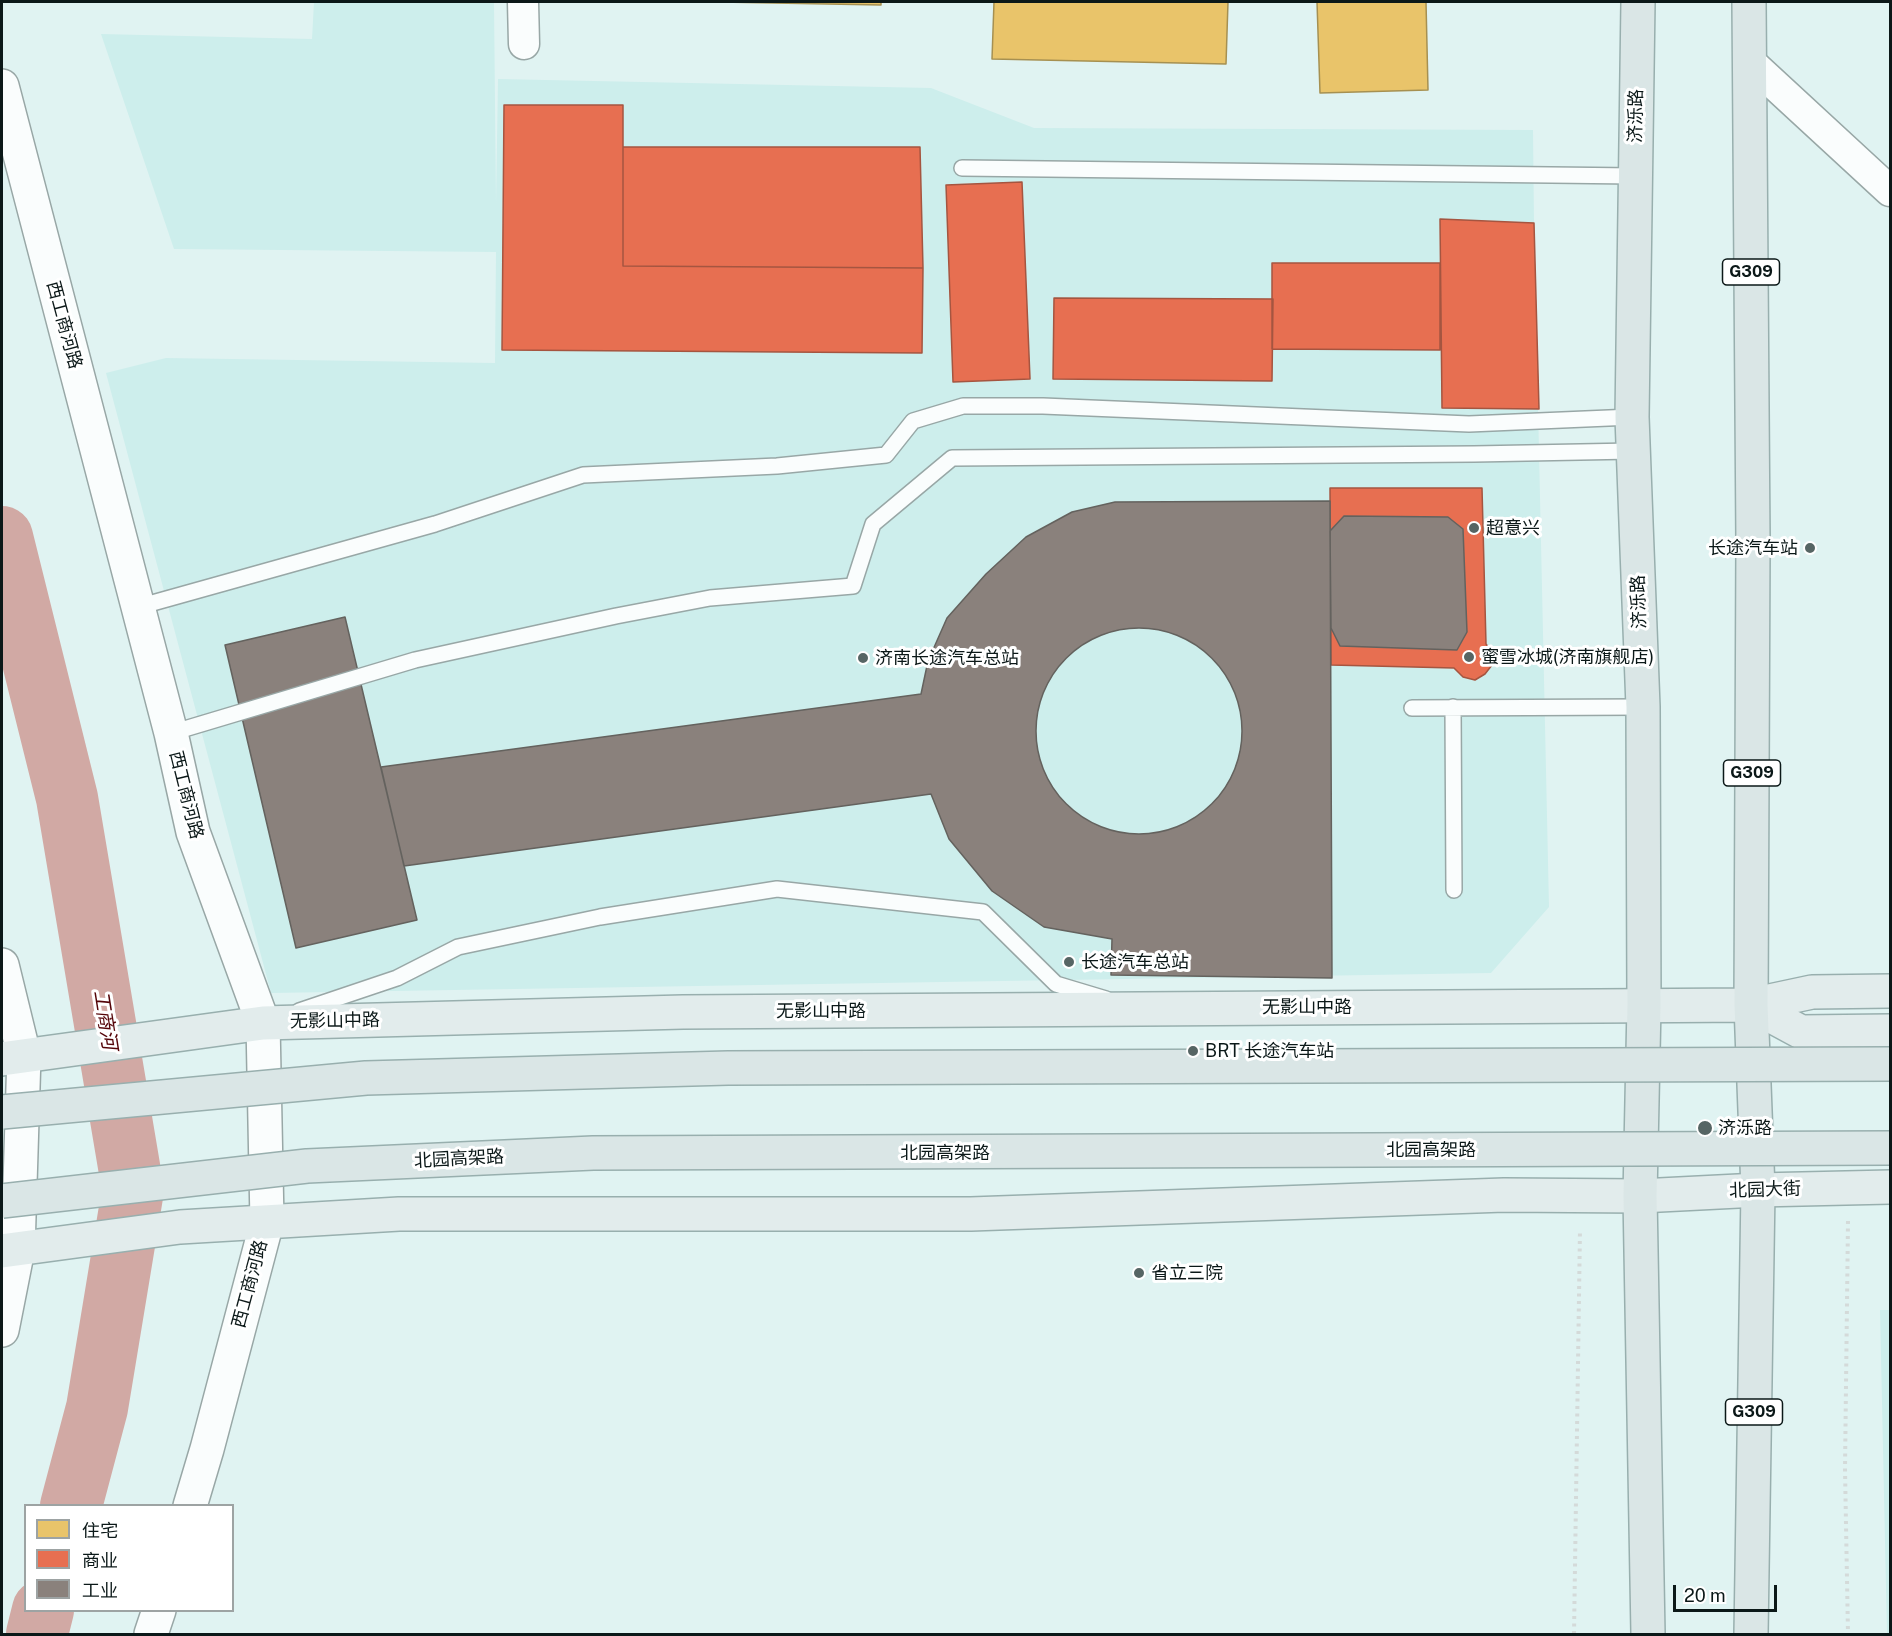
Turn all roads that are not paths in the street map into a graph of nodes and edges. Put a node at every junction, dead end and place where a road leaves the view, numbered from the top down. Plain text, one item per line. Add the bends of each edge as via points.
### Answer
1 (524, 2) edge
2 (1638, 2) edge
3 (1749, 2) edge
4 (524, 44) dead end
5 (1749, 61) junction
6 (2, 86) edge
7 (962, 168) dead end
8 (1635, 176) junction
9 (1890, 191) edge
10 (1632, 417) junction
11 (1633, 451) junction
12 (138, 608) junction
13 (1643, 706) junction
14 (1453, 707) junction
15 (1412, 708) dead end
16 (171, 733) junction
17 (1454, 890) dead end
18 (2, 965) edge
19 (1890, 992) edge
20 (1644, 1005) junction
21 (1751, 1005) junction
22 (1137, 1009) junction
23 (263, 1023) junction
24 (1890, 1031) edge
25 (13, 1057) edge
26 (1890, 1065) edge
27 (2, 1112) edge
28 (1890, 1148) edge
29 (1890, 1187) edge
30 (1758, 1190) junction
31 (1640, 1196) junction
32 (2, 1201) edge
33 (267, 1222) junction
34 (10, 1250) edge
35 (2, 1330) edge
36 (191, 1504) edge
37 (159, 1612) edge
38 (151, 1635) edge
39 (1648, 1635) edge
40 (1751, 1635) edge

1 - 4 street
2 - 8 highway, 济泺路
3 - 5 highway, G309
5 - 9 street
5 - 21 highway, G309 via 1753,531
6 - 12 main road, 西工商河路
7 - 8 lane
8 - 10 highway, 济泺路
10 - 11 highway, 济泺路
10 - 12 lane via 1469,424 963,406 914,421 886,455 777,466 583,475 435,524
11 - 13 highway, 济泺路
11 - 16 lane via 952,458 873,524 853,586 710,598 616,615 415,660
12 - 16 main road, 西工商河路
13 - 14 lane
13 - 20 highway, 济泺路
14 - 15 lane
14 - 17 lane
16 - 23 main road, 西工商河路 via 193,832
18 - 25 main road
19 - 21 main road via 1812,992
20 - 21 main road
20 - 22 main road, 无影山中路
20 - 31 highway, 济泺路
21 - 24 main road via 1801,1032
21 - 30 highway, G309
22 - 23 main road, 无影山中路 via 683,1012
22 - 23 lane via 1056,984 983,912 777,889 600,917 458,948 397,978
23 - 25 main road, 无影山中路
23 - 33 main road, 西工商河路
25 - 34 main road
26 - 27 highway, bridge via 728,1068 366,1078
28 - 32 highway, 北园高架路, bridge via 593,1153 307,1166
29 - 30 main road, 北园大街
30 - 31 main road, 北园大街
30 - 40 highway, G309
31 - 33 main road via 1504,1195 971,1214 399,1214
31 - 39 highway, 济泺路
33 - 34 main road via 180,1227
33 - 36 main road, 西工商河路
34 - 35 main road
37 - 38 main road

